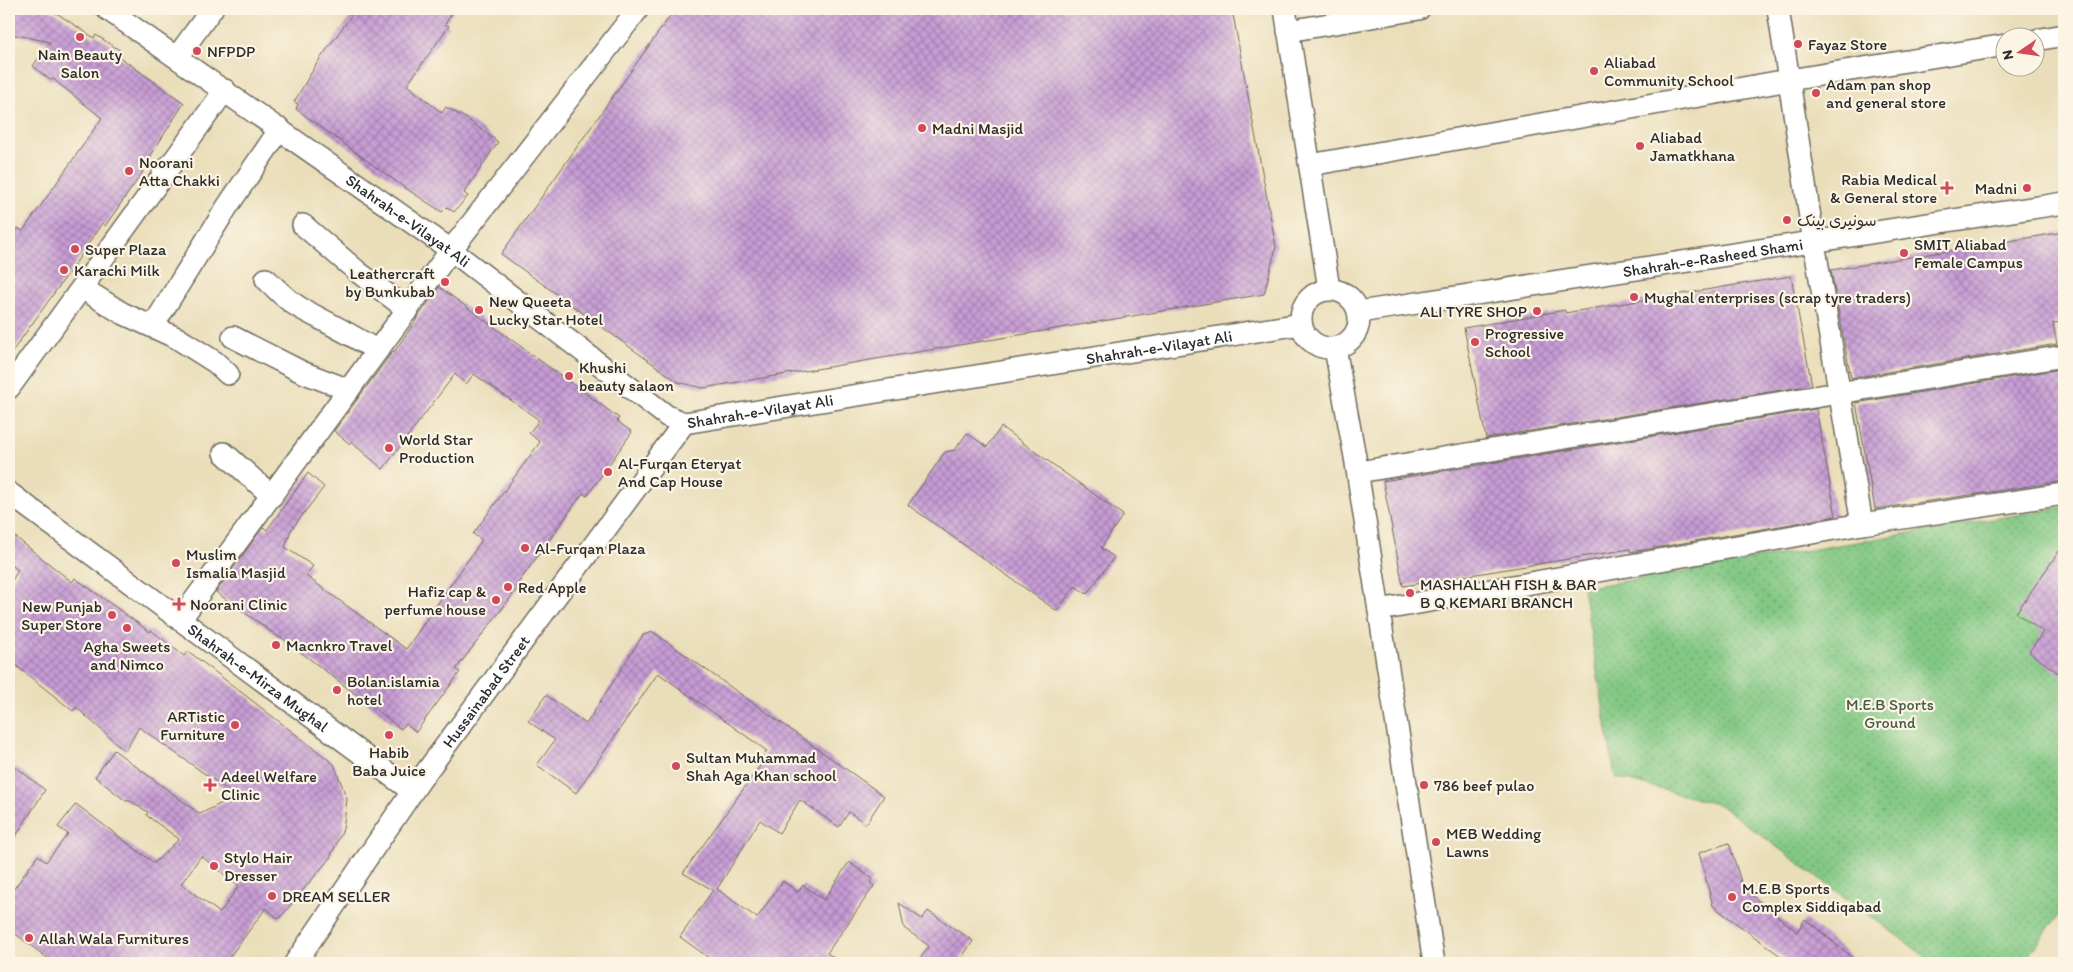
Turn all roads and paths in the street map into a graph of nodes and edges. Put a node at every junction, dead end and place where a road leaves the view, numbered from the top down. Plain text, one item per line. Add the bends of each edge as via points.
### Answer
1 (107, 9) edge
2 (212, 9) edge
3 (638, 9) edge
4 (1285, 9) edge
5 (1419, 9) edge
6 (1778, 9) edge
7 (1288, 31) junction
8 (2064, 35) edge
9 (2046, 38) edge
10 (1996, 47) edge
11 (177, 57) junction
12 (1789, 80) junction
13 (225, 90) junction
14 (280, 129) junction
15 (1310, 165) junction
16 (2064, 203) edge
17 (303, 225) dead end
18 (1814, 243) junction
19 (451, 250) junction
20 (266, 280) dead end
21 (82, 288) junction
22 (1329, 289) junction
23 (408, 310) junction
24 (1359, 312) junction
25 (1301, 324) junction
26 (153, 326) junction
27 (233, 337) dead end
28 (1335, 348) junction
29 (377, 351) junction
30 (2064, 356) edge
31 (228, 374) dead end
32 (9, 388) edge
33 (349, 390) junction
34 (1840, 393) junction
35 (684, 423) junction
36 (224, 453) dead end
37 (1358, 472) junction
38 (9, 493) edge
39 (2064, 494) edge
40 (272, 496) junction
41 (1862, 524) junction
42 (1379, 610) junction
43 (180, 620) junction
44 (412, 791) junction
45 (295, 963) edge
46 (1434, 963) edge

1 - 11 street, Shahrah-e-Vilayat Ali
2 - 11 street
3 - 19 street
4 - 7 street
5 - 7 street
6 - 12 street
7 - 15 street
8 - 9 street
10 - 12 street
11 - 13 street, Shahrah-e-Vilayat Ali
12 - 15 street
12 - 18 street
13 - 14 street, Shahrah-e-Vilayat Ali
13 - 21 street
14 - 19 street, Shahrah-e-Vilayat Ali
14 - 26 street via 227,206
15 - 22 street
16 - 18 street, Shahrah-e-Rasheed Shami
17 - 23 street
18 - 24 street, Shahrah-e-Rasheed Shami
18 - 34 street
19 - 23 street
19 - 35 street, Shahrah-e-Vilayat Ali via 667,416
20 - 29 street via 301,309
21 - 26 street
21 - 32 street
22 - 24 street via 1348,295
22 - 25 street via 1319,291 1304,304
23 - 29 street
24 - 28 street via 1357,332 1344,345
25 - 28 street via 1304,333 1317,345
25 - 35 street, Shahrah-e-Vilayat Ali
26 - 31 street via 215,362
27 - 33 street via 302,372
28 - 37 street
29 - 33 street
30 - 34 street
33 - 40 street
34 - 37 street
34 - 41 street
35 - 44 street, Hussainabad Street
36 - 40 street
37 - 42 street
38 - 43 street, Shahrah-e-Mirza Mughal
39 - 41 street
40 - 43 street
41 - 42 street
42 - 46 street
43 - 44 street, Shahrah-e-Mirza Mughal
44 - 45 street, Hussainabad Street

